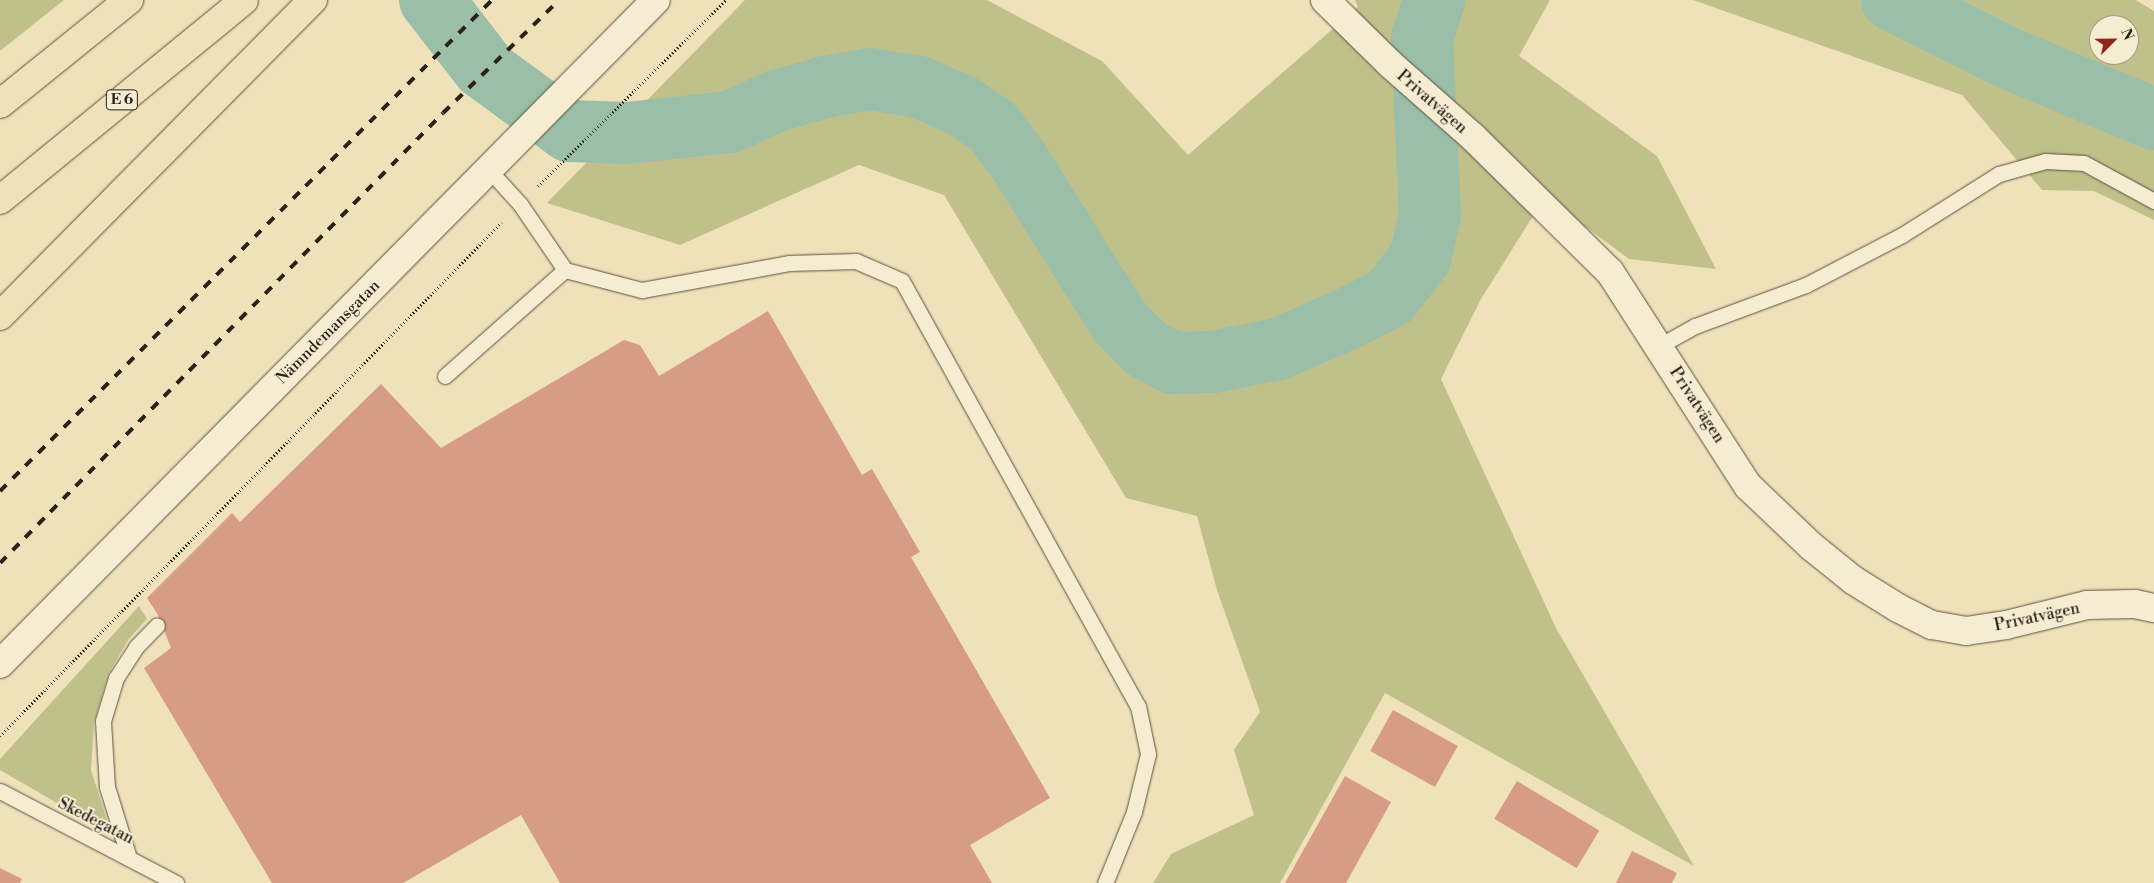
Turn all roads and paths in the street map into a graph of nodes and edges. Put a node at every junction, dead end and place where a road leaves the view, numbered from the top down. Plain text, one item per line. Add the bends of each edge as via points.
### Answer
1 (129, 0) edge
2 (244, 0) edge
3 (313, 0) edge
4 (656, 0) edge
5 (726, 0) edge
6 (1325, 0) edge
7 (0, 104) edge
8 (489, 170) junction
9 (0, 200) edge
10 (2154, 201) edge
11 (520, 204) junction
12 (565, 270) junction
13 (0, 316) edge
14 (1659, 346) junction
15 (445, 376) dead end
16 (2154, 608) edge
17 (157, 625) dead end
18 (0, 664) edge
19 (0, 736) edge
20 (0, 791) edge
21 (129, 858) junction
22 (176, 883) edge
23 (1105, 883) edge

1 - 7 highway
2 - 9 highway, E 6
3 - 13 highway
4 - 8 street, Nämndemansgatan
5 - 11 path
6 - 14 street, Privatvägen via 1389,63 1474,138 1610,272
8 - 11 lane
8 - 18 street, Nämndemansgatan
10 - 14 lane via 2084,163 2045,161 1999,174 1902,235 1806,285 1695,326
11 - 12 lane
11 - 19 path
12 - 15 lane
12 - 23 lane via 642,290 789,263 856,261 902,281 1138,706 1148,754 1134,812
14 - 16 street, Privatvägen via 1748,486 1811,546 1854,580 1898,608 1932,625 1966,630 2006,625 2087,606 2134,604
17 - 21 lane via 136,647 116,678 103,721 107,787
20 - 21 lane, Skedegatan
21 - 22 lane, Skedegatan

